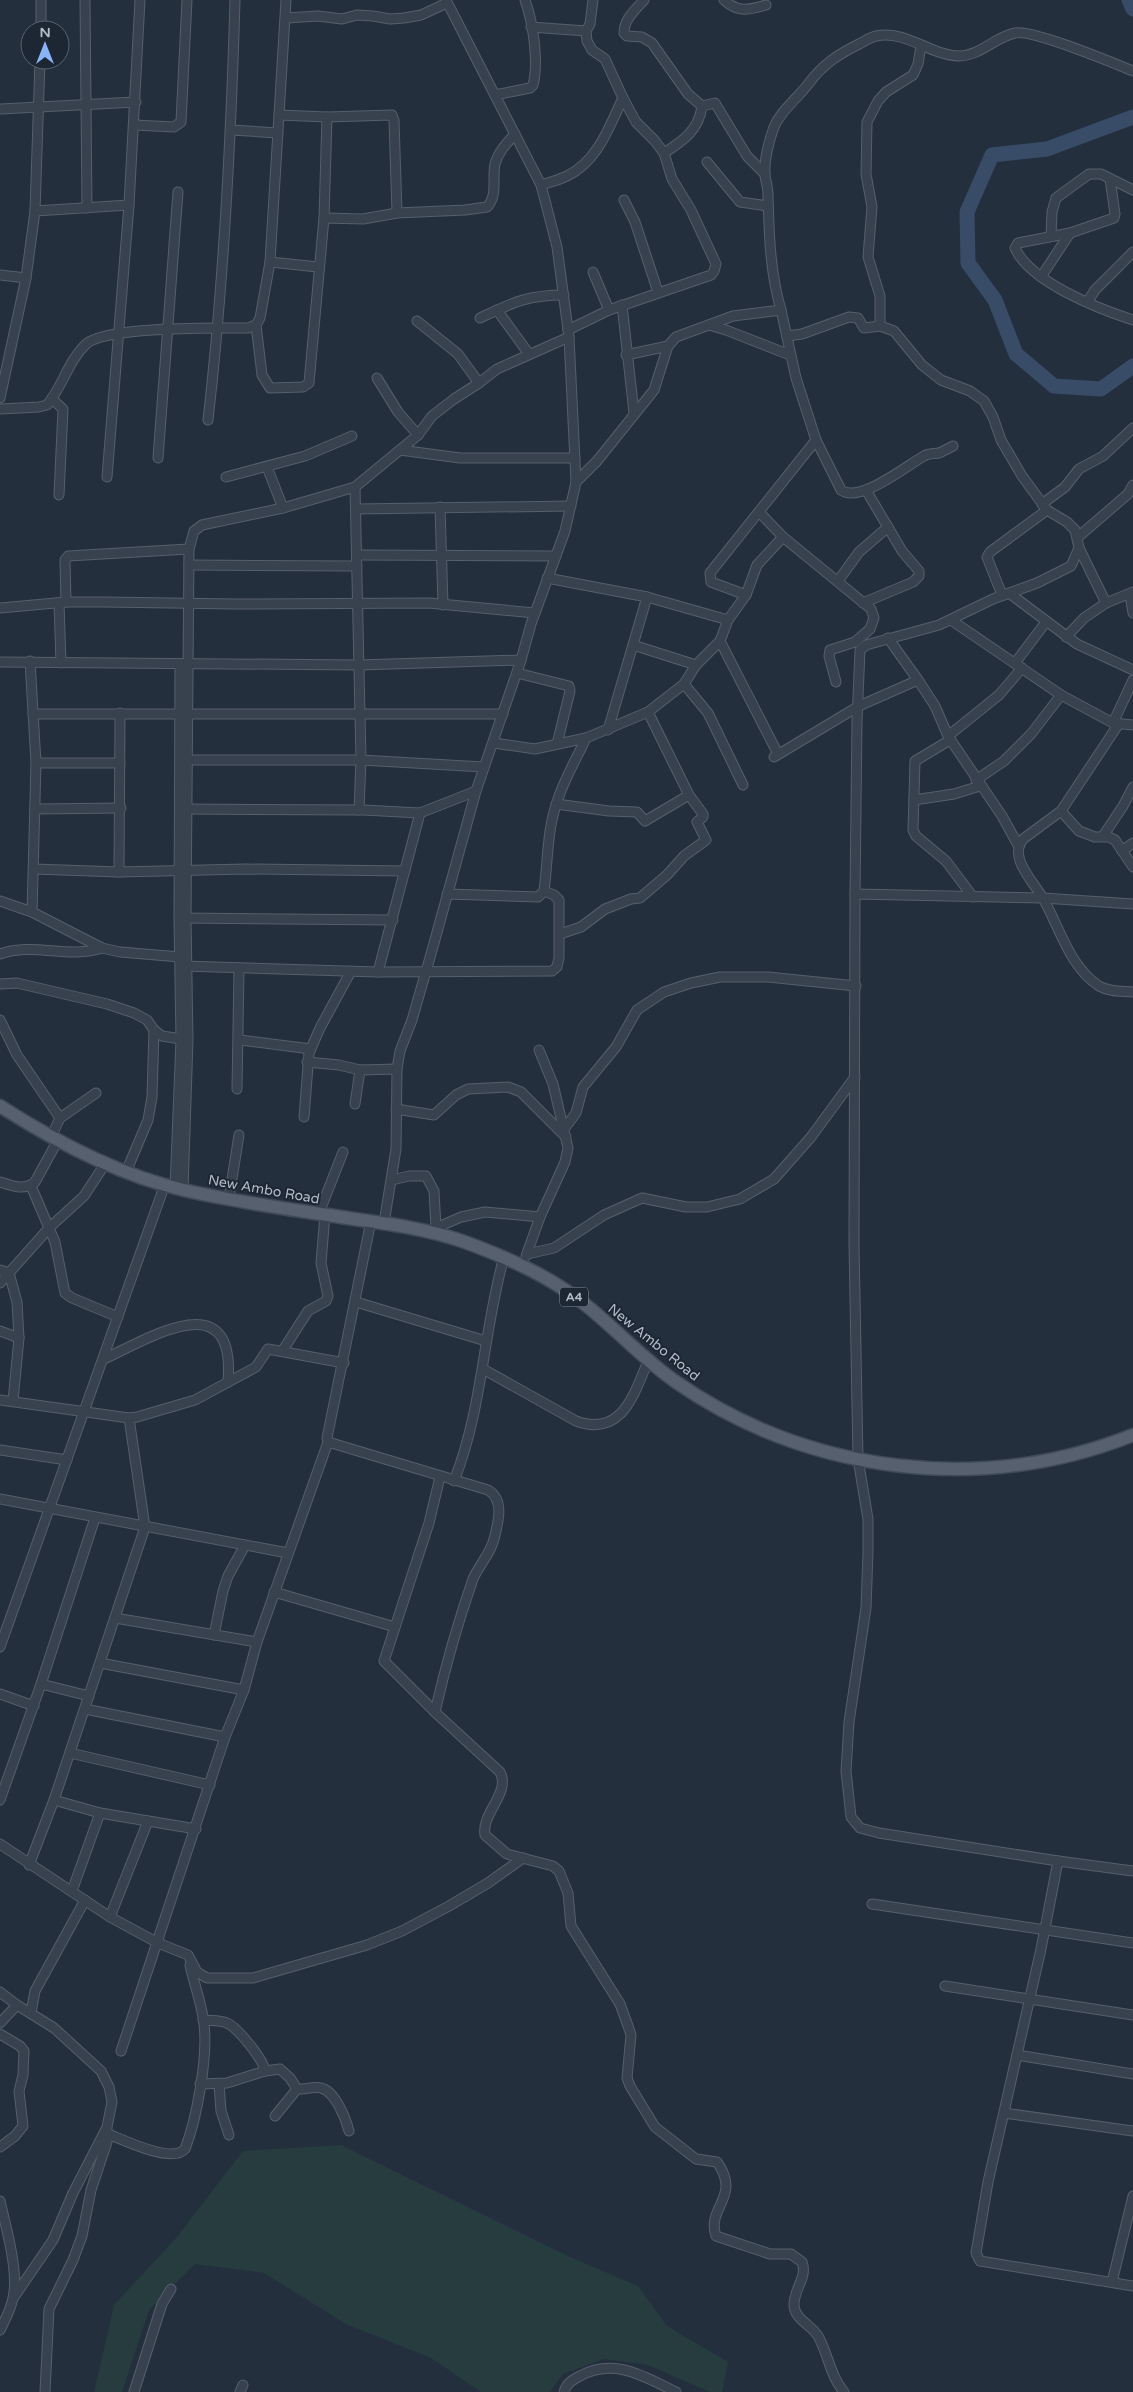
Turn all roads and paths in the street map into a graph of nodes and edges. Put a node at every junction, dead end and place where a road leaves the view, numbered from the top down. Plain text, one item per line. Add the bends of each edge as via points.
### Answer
1 (41, 0) edge
2 (86, 0) edge
3 (140, 0) edge
4 (187, 0) edge
5 (236, 0) edge
6 (286, 0) edge
7 (525, 0) edge
8 (593, 0) edge
9 (644, 0) edge
10 (724, 0) edge
11 (446, 1) edge
12 (766, 5) dead end
13 (286, 18) junction
14 (40, 20) edge
15 (531, 27) junction
16 (586, 31) junction
17 (921, 46) junction
18 (40, 70) edge
19 (1133, 72) edge
20 (495, 95) junction
21 (623, 98) junction
22 (136, 102) junction
23 (88, 105) junction
24 (702, 106) junction
25 (40, 108) junction
26 (0, 109) edge
27 (279, 115) junction
28 (328, 117) junction
29 (134, 125) junction
30 (231, 130) junction
31 (278, 133) junction
32 (515, 134) junction
33 (664, 153) junction
34 (707, 162) dead end
35 (765, 174) junction
36 (1110, 179) junction
37 (541, 185) junction
38 (1133, 190) edge
39 (178, 192) dead end
40 (624, 200) dead end
41 (129, 205) junction
42 (768, 206) junction
43 (87, 208) junction
44 (35, 211) junction
45 (397, 213) junction
46 (324, 218) junction
47 (1070, 234) junction
48 (1051, 236) junction
49 (1133, 252) edge
50 (270, 262) junction
51 (318, 267) junction
52 (593, 272) dead end
53 (0, 275) edge
54 (1041, 277) junction
55 (26, 278) junction
56 (658, 292) junction
57 (564, 295) junction
58 (1088, 301) junction
59 (622, 305) junction
60 (497, 310) junction
61 (609, 310) junction
62 (781, 310) junction
63 (480, 318) dead end
64 (1133, 320) edge
65 (417, 321) dead end
66 (256, 325) junction
67 (709, 325) junction
68 (880, 326) junction
69 (218, 328) junction
70 (167, 330) junction
71 (120, 332) junction
72 (569, 334) junction
73 (787, 336) junction
74 (668, 346) junction
75 (529, 354) junction
76 (790, 354) junction
77 (626, 355) junction
78 (377, 378) dead end
79 (479, 383) junction
80 (0, 398) edge
81 (52, 399) junction
82 (0, 409) edge
83 (634, 413) junction
84 (208, 420) dead end
85 (1133, 428) edge
86 (418, 435) junction
87 (352, 436) dead end
88 (816, 440) junction
89 (953, 446) dead end
90 (400, 450) junction
91 (158, 458) dead end
92 (575, 458) junction
93 (267, 467) junction
94 (107, 477) dead end
95 (226, 477) dead end
96 (576, 482) junction
97 (1133, 485) edge
98 (355, 487) junction
99 (866, 490) junction
100 (58, 495) dead end
101 (572, 506) junction
102 (440, 507) junction
103 (1045, 507) junction
104 (283, 508) junction
105 (356, 509) junction
106 (760, 513) junction
107 (888, 527) junction
108 (784, 537) junction
109 (1078, 537) junction
110 (1079, 548) junction
111 (189, 549) junction
112 (443, 554) junction
113 (357, 555) junction
114 (556, 556) junction
115 (189, 565) junction
116 (357, 566) junction
117 (547, 578) junction
118 (838, 581) junction
119 (1006, 594) junction
120 (1131, 594) edge
121 (746, 595) junction
122 (647, 597) junction
123 (358, 602) junction
124 (62, 603) junction
125 (188, 603) junction
126 (862, 603) junction
127 (1106, 603) junction
128 (443, 605) junction
129 (0, 608) edge
130 (535, 613) junction
131 (1133, 613) edge
132 (728, 620) junction
133 (951, 620) junction
134 (1046, 622) junction
135 (1066, 637) junction
136 (888, 638) junction
137 (720, 641) junction
138 (633, 645) junction
139 (521, 660) junction
140 (30, 661) junction
141 (0, 662) edge
142 (61, 663) junction
143 (184, 664) junction
144 (359, 665) junction
145 (696, 665) junction
146 (1019, 665) junction
147 (1133, 670) edge
148 (517, 674) junction
149 (918, 680) junction
150 (1133, 680) edge
151 (836, 682) dead end
152 (684, 684) junction
153 (1061, 696) junction
154 (859, 706) junction
155 (648, 712) junction
156 (120, 713) junction
157 (184, 713) junction
158 (360, 713) junction
159 (33, 714) junction
160 (503, 714) junction
161 (1116, 724) junction
162 (1133, 726) edge
163 (608, 730) junction
164 (586, 738) junction
165 (949, 738) junction
166 (494, 743) junction
167 (557, 744) junction
168 (184, 760) junction
169 (361, 760) junction
170 (36, 763) junction
171 (120, 763) junction
172 (484, 767) junction
173 (978, 783) junction
174 (743, 785) dead end
175 (1133, 787) edge
176 (476, 791) junction
177 (689, 795) junction
178 (914, 800) junction
179 (556, 804) junction
180 (120, 808) junction
181 (35, 809) junction
182 (183, 809) junction
183 (359, 810) junction
184 (1061, 811) junction
185 (420, 813) junction
186 (1103, 836) junction
187 (1133, 843) edge
188 (1018, 845) junction
189 (1122, 851) junction
190 (34, 868) junction
191 (1133, 868) edge
192 (406, 871) junction
193 (120, 872) junction
194 (183, 872) junction
195 (544, 891) junction
196 (447, 894) junction
197 (855, 894) junction
198 (973, 897) junction
199 (1043, 898) junction
200 (0, 901) edge
201 (1133, 904) edge
202 (32, 912) junction
203 (183, 918) junction
204 (393, 920) junction
205 (560, 934) junction
206 (102, 948) junction
207 (0, 954) edge
208 (182, 963) junction
209 (239, 968) junction
210 (351, 971) junction
211 (378, 972) junction
212 (426, 972) junction
213 (0, 984) edge
214 (856, 986) junction
215 (1133, 992) edge
216 (0, 1020) edge
217 (154, 1030) junction
218 (185, 1040) junction
219 (240, 1040) junction
220 (311, 1049) junction
221 (539, 1050) dead end
222 (307, 1062) junction
223 (397, 1069) junction
224 (360, 1070) junction
225 (856, 1077) junction
226 (237, 1090) dead end
227 (96, 1093) dead end
228 (355, 1104) dead end
229 (0, 1106) edge
230 (396, 1109) junction
231 (304, 1117) dead end
232 (60, 1118) junction
233 (565, 1133) junction
234 (239, 1136) dead end
235 (55, 1138) junction
236 (343, 1152) dead end
237 (105, 1164) junction
238 (126, 1172) junction
239 (392, 1180) junction
240 (0, 1182) edge
241 (31, 1186) junction
242 (174, 1187) junction
243 (229, 1198) junction
244 (322, 1214) junction
245 (540, 1217) junction
246 (378, 1222) junction
247 (50, 1227) junction
248 (432, 1230) junction
249 (527, 1254) junction
250 (504, 1257) junction
251 (522, 1266) junction
252 (4, 1272) edge
253 (0, 1283) edge
254 (356, 1302) junction
255 (118, 1317) junction
256 (0, 1331) edge
257 (19, 1338) junction
258 (486, 1341) junction
259 (283, 1350) junction
260 (104, 1359) junction
261 (649, 1359) junction
262 (344, 1363) junction
263 (484, 1369) junction
264 (228, 1382) junction
265 (0, 1400) edge
266 (14, 1401) junction
267 (86, 1410) junction
268 (129, 1418) junction
269 (1133, 1435) edge
270 (328, 1442) junction
271 (0, 1450) edge
272 (858, 1459) junction
273 (67, 1460) junction
274 (440, 1477) junction
275 (454, 1480) junction
276 (0, 1499) edge
277 (49, 1508) junction
278 (95, 1518) junction
279 (144, 1526) junction
280 (245, 1545) junction
281 (288, 1553) junction
282 (274, 1592) junction
283 (116, 1618) junction
284 (395, 1627) junction
285 (214, 1635) junction
286 (257, 1642) junction
287 (0, 1647) edge
288 (100, 1663) junction
289 (42, 1684) junction
290 (244, 1690) junction
291 (0, 1694) edge
292 (89, 1696) junction
293 (34, 1706) junction
294 (85, 1709) junction
295 (436, 1712) junction
296 (226, 1737) junction
297 (70, 1753) junction
298 (210, 1785) junction
299 (0, 1800) edge
300 (54, 1800) junction
301 (100, 1813) junction
302 (148, 1821) junction
303 (196, 1829) junction
304 (0, 1844) edge
305 (523, 1858) junction
306 (1058, 1861) junction
307 (29, 1865) junction
308 (1133, 1872) edge
309 (72, 1891) junction
310 (85, 1900) junction
311 (872, 1904) dead end
312 (110, 1916) junction
313 (1045, 1930) junction
314 (158, 1942) junction
315 (1133, 1942) edge
316 (188, 1955) junction
317 (945, 1986) dead end
318 (0, 1992) edge
319 (1030, 2000) junction
320 (17, 2005) junction
321 (31, 2013) junction
322 (1133, 2015) edge
323 (203, 2020) junction
324 (0, 2023) edge
325 (0, 2034) edge
326 (121, 2051) dead end
327 (1017, 2055) junction
328 (265, 2071) junction
329 (1133, 2074) edge
330 (200, 2084) junction
331 (220, 2084) junction
332 (296, 2089) junction
333 (1004, 2113) junction
334 (274, 2116) dead end
335 (108, 2131) junction
336 (349, 2131) dead end
337 (1133, 2131) edge
338 (229, 2135) dead end
339 (0, 2147) edge
340 (1133, 2196) edge
341 (0, 2201) edge
342 (1112, 2282) junction
343 (1133, 2286) edge
344 (171, 2289) dead end
345 (14, 2297) junction
346 (0, 2330) edge
347 (45, 2392) edge
348 (134, 2392) edge
349 (564, 2392) edge
350 (676, 2392) edge
351 (844, 2392) edge

1 - 14 street
2 - 23 street
3 - 22 street
4 - 29 street via 181,122 174,127
5 - 30 street
6 - 13 street
7 - 15 street
8 - 16 street
9 - 24 street via 628,19 624,33 652,43 688,94
10 - 12 street via 740,10
11 - 13 street via 421,15 404,18
11 - 20 street
13 - 27 street
15 - 16 street
15 - 20 street via 533,84 530,88
16 - 21 street via 587,42 605,59
17 - 19 street via 943,55 962,56 1017,32 1054,42
17 - 35 street via 907,38 875,36 826,65 782,113 775,126
17 - 68 street via 912,75 886,92 867,122 866,174 872,207 868,257 880,296
18 - 25 street
20 - 32 street
21 - 33 street via 636,122
21 - 37 street via 603,141 588,160 568,176
22 - 23 street
22 - 29 street
23 - 25 street
23 - 43 street
24 - 33 street via 697,126 683,141
24 - 35 street via 715,103 747,156
25 - 26 street
25 - 44 street
27 - 28 street
27 - 31 street
28 - 45 street via 392,115
28 - 46 street
29 - 41 street
30 - 31 street
30 - 69 street
31 - 50 street
32 - 37 street
32 - 45 street via 495,164 493,196 487,207
33 - 56 street via 672,179 691,210 716,264 711,275
34 - 42 street via 740,202
35 - 42 street
36 - 38 street
36 - 47 street via 1114,217
36 - 48 street via 1093,173 1059,193 1052,212
37 - 57 street via 557,247
39 - 70 street
40 - 56 street via 635,222
41 - 43 street
41 - 71 street
42 - 62 street via 772,282
43 - 44 street
44 - 55 street
45 - 46 street via 363,219
46 - 51 street
47 - 48 street
47 - 54 street
48 - 54 street via 1018,243 1015,247 1025,264
49 - 58 street
50 - 51 street
50 - 66 street
51 - 66 street via 309,383 303,387 270,388 262,375
52 - 61 street
53 - 55 street
54 - 58 street
55 - 80 street
56 - 59 street
57 - 60 street via 530,296
57 - 72 street
58 - 64 street
59 - 61 street
59 - 77 street
60 - 63 street
60 - 75 street
61 - 72 street
62 - 67 street via 733,316
62 - 73 street
65 - 79 street via 458,354
66 - 69 street
67 - 74 street via 676,337
67 - 76 street
68 - 73 street via 864,328 858,318 849,316 802,334
68 - 103 street via 894,331 922,365 942,380 984,401 1005,447
69 - 70 street
69 - 84 street
70 - 71 street
70 - 91 street
71 - 81 street via 88,342 73,358
71 - 94 street
72 - 75 street
72 - 92 street
73 - 76 street
74 - 77 street
74 - 83 street via 654,390
75 - 79 street via 497,369
76 - 88 street
77 - 83 street
78 - 86 street via 398,412
79 - 86 street via 432,416
81 - 82 street via 39,408
81 - 100 street via 63,409
83 - 96 street via 597,461
85 - 103 street via 1103,456 1079,469
86 - 90 street
87 - 93 street via 305,456
88 - 99 street via 841,490 856,494
88 - 106 street
89 - 99 street via 925,455
90 - 92 street via 460,458
90 - 98 street
92 - 96 street
93 - 95 street
93 - 104 street
96 - 101 street
97 - 109 street via 1128,494
98 - 104 street
98 - 105 street
99 - 107 street
101 - 102 street
101 - 114 street
102 - 105 street
102 - 112 street
103 - 109 street via 1067,522
103 - 119 street via 987,557
104 - 111 street via 202,525 194,531
105 - 113 street
106 - 108 street
106 - 121 street via 709,577 711,582
107 - 118 street via 859,552
107 - 126 street via 919,571 919,576 913,582
108 - 118 street
108 - 121 street via 757,565
109 - 110 street
110 - 119 street via 1071,566
110 - 127 street
111 - 115 street
111 - 124 street via 68,556
112 - 113 street
112 - 114 street
112 - 128 street
113 - 116 street
114 - 117 street
115 - 116 street
115 - 125 street
116 - 123 street
117 - 122 street
117 - 130 street
118 - 126 street
119 - 133 street
119 - 134 street
120 - 127 street
120 - 131 street
121 - 132 street
122 - 132 street
122 - 138 street
123 - 125 street
123 - 128 street
123 - 144 street
124 - 125 street
124 - 129 street
124 - 142 street
125 - 143 street
126 - 151 street via 871,609 874,618 870,629 855,642 830,650
127 - 135 street via 1084,618
128 - 130 street
130 - 139 street
132 - 137 street
133 - 136 street
133 - 146 street
134 - 135 street
134 - 146 street
135 - 147 street
136 - 149 street
136 - 154 street via 860,650
137 - 145 street
137 - 154 street via 776,756
138 - 145 street
138 - 163 street
139 - 144 street
139 - 148 street
140 - 141 street
140 - 142 street
140 - 159 street
142 - 143 street
143 - 144 street
143 - 157 street
144 - 158 street
145 - 152 street
146 - 153 street
146 - 165 street via 999,695
148 - 160 street
148 - 167 street via 568,686 570,691
149 - 154 street
149 - 165 street
150 - 161 street
152 - 155 street
152 - 174 street via 708,713
153 - 161 street
153 - 173 street via 1031,734
154 - 197 street
155 - 163 street
155 - 177 street
156 - 157 street
156 - 159 street
156 - 171 street
157 - 158 street
157 - 168 street
158 - 160 street
158 - 169 street
159 - 170 street
160 - 166 street
161 - 162 street
161 - 184 street
163 - 164 street
164 - 167 street
164 - 179 street via 567,772
165 - 173 street
165 - 178 street via 916,761
166 - 167 street via 535,748
166 - 172 street
168 - 169 street
168 - 182 street
169 - 172 street
169 - 183 street
170 - 171 street
170 - 181 street
171 - 180 street
172 - 176 street
173 - 178 street via 954,794
173 - 188 street
175 - 186 street
176 - 185 street
176 - 196 street
177 - 179 street via 645,821 637,812
177 - 205 street via 703,814 696,822 706,838 705,842 684,856 640,898 605,909 581,927
178 - 198 street via 913,830 916,836 946,861
179 - 195 street
180 - 181 street
180 - 193 street
181 - 190 street
182 - 183 street
182 - 194 street
183 - 185 street
184 - 186 street via 1079,831 1095,837
184 - 188 street
185 - 192 street
186 - 189 street via 1115,840
187 - 189 street
188 - 199 street via 1019,860
189 - 191 street
190 - 193 street
190 - 202 street
192 - 194 street
192 - 204 street
193 - 194 street
194 - 203 street
195 - 196 street via 538,897
195 - 205 street via 559,900
196 - 212 street
197 - 198 street
197 - 214 street
198 - 199 street
199 - 201 street
199 - 215 street via 1081,970 1101,987
200 - 202 street
202 - 206 street
203 - 204 street
203 - 208 street
204 - 211 street
205 - 212 street via 557,968 552,971
206 - 207 street via 78,953 26,949
206 - 208 street
208 - 209 street
208 - 218 street
209 - 210 street
209 - 219 street
210 - 211 street
210 - 220 street
211 - 212 street
212 - 223 street
213 - 217 street via 17,983 107,1004 147,1020
214 - 225 street
214 - 233 street via 768,977 720,977 664,992 637,1010 616,1047 583,1087 576,1113
216 - 232 street via 17,1055
217 - 218 street via 162,1036
217 - 238 street via 148,1120
218 - 242 street
219 - 220 street
219 - 226 street
220 - 222 street
221 - 233 street via 553,1084
222 - 224 street
222 - 231 street
223 - 224 street
223 - 230 street
224 - 228 street
225 - 249 street via 811,1137 774,1179 740,1199 707,1207 686,1207 642,1198 604,1215 554,1248
225 - 272 street via 854,1244
227 - 232 street
229 - 235 main road, New Ambo Road / A4
230 - 233 street via 434,1114 468,1088 508,1086 521,1092
230 - 239 street
232 - 235 street
233 - 245 street via 568,1155
234 - 243 street
235 - 237 main road, New Ambo Road / A4
235 - 241 street
236 - 244 street
237 - 238 main road, New Ambo Road / A4
237 - 247 street via 84,1196
238 - 242 main road, New Ambo Road / A4
239 - 246 street
239 - 248 street via 426,1176 434,1191
240 - 241 street via 25,1188
241 - 247 street
242 - 243 main road, New Ambo Road / A4
242 - 255 street
243 - 244 main road, New Ambo Road / A4
244 - 246 main road, New Ambo Road / A4
244 - 259 street via 321,1263 328,1296 326,1301 308,1310
245 - 248 street via 485,1212 460,1217
245 - 249 street
246 - 248 main road, New Ambo Road / A4
246 - 254 street
247 - 252 street
247 - 255 street via 65,1293
248 - 250 main road, New Ambo Road / A4
249 - 251 street
250 - 251 main road, New Ambo Road / A4
250 - 258 street via 493,1296
251 - 261 main road, New Ambo Road / A4 via 572,1295
252 - 253 street
252 - 257 street via 17,1302
254 - 258 street
254 - 262 street
255 - 260 street
256 - 257 street
257 - 266 street
258 - 263 street
259 - 262 street
259 - 264 street via 266,1350 256,1367
260 - 264 street via 156,1333 211,1325 226,1346 230,1363
260 - 267 street
261 - 263 street via 628,1408 600,1426 576,1421
261 - 272 main road, New Ambo Road / A4 via 673,1380 724,1412 808,1447
262 - 270 street
263 - 275 street via 477,1406
264 - 268 street via 196,1400
265 - 266 street
266 - 267 street
267 - 268 street
267 - 273 street
268 - 279 street
269 - 272 main road, New Ambo Road / A4 via 1045,1462 991,1469 906,1468
270 - 274 street
270 - 281 street
271 - 273 street
272 - 306 street via 868,1519 868,1552 866,1608 849,1722 846,1770 851,1817 860,1828 879,1834
273 - 277 street
274 - 275 street
274 - 284 street via 429,1523
275 - 295 street via 493,1493 499,1508 494,1540 474,1577 463,1609
276 - 277 street
277 - 278 street
277 - 287 street
278 - 279 street
278 - 289 street
279 - 280 street
279 - 283 street
280 - 281 street
280 - 285 street via 228,1576
281 - 282 street
282 - 284 street
282 - 286 street
283 - 285 street
283 - 288 street
284 - 295 street via 384,1662
285 - 286 street
286 - 290 street
288 - 290 street
288 - 292 street
289 - 292 street
289 - 293 street
290 - 296 street
291 - 293 street
292 - 294 street
293 - 299 street
294 - 296 street
294 - 297 street
295 - 305 street via 500,1772 503,1784 484,1827 484,1835 507,1854
296 - 298 street
297 - 298 street
297 - 300 street
298 - 303 street
300 - 301 street
300 - 307 street
301 - 302 street
301 - 309 street
302 - 303 street
302 - 312 street
303 - 314 street
304 - 307 street
305 - 316 street via 449,1906 367,1945 253,1978 207,1978 198,1972
305 - 351 street via 553,1866 567,1884 571,1926 620,2004 628,2026 631,2035 627,2078 649,2120 694,2157 717,2162 723,2171 726,2193 713,2223 716,2236 770,2254 791,2254 802,2262 804,2275 794,2303 795,2311 817,2335
306 - 308 street
306 - 313 street
307 - 309 street
309 - 310 street
310 - 312 street
310 - 321 street via 35,1991
311 - 313 street
312 - 314 street
313 - 315 street
313 - 319 street
314 - 316 street
314 - 326 street
316 - 323 street
317 - 319 street
318 - 320 street
319 - 322 street
319 - 327 street
320 - 321 street
320 - 324 street
321 - 335 street via 54,2028 101,2071 112,2102
323 - 328 street via 234,2027 261,2058
323 - 330 street
325 - 339 street via 20,2046 25,2060 19,2092 23,2126
327 - 329 street
327 - 333 street
328 - 331 street
328 - 332 street via 276,2068 284,2071
330 - 331 street
330 - 335 street via 188,2140 180,2153 153,2151
331 - 338 street via 222,2111
332 - 334 street
332 - 336 street via 319,2087 327,2091 343,2111
333 - 337 street
333 - 342 street via 977,2258
335 - 345 street via 73,2193 53,2240
335 - 347 street via 82,2236 49,2309
340 - 342 street
341 - 345 street via 10,2240
342 - 343 street
344 - 348 street via 159,2312
345 - 346 street
349 - 350 street via 570,2382 586,2373 615,2367 632,2370

